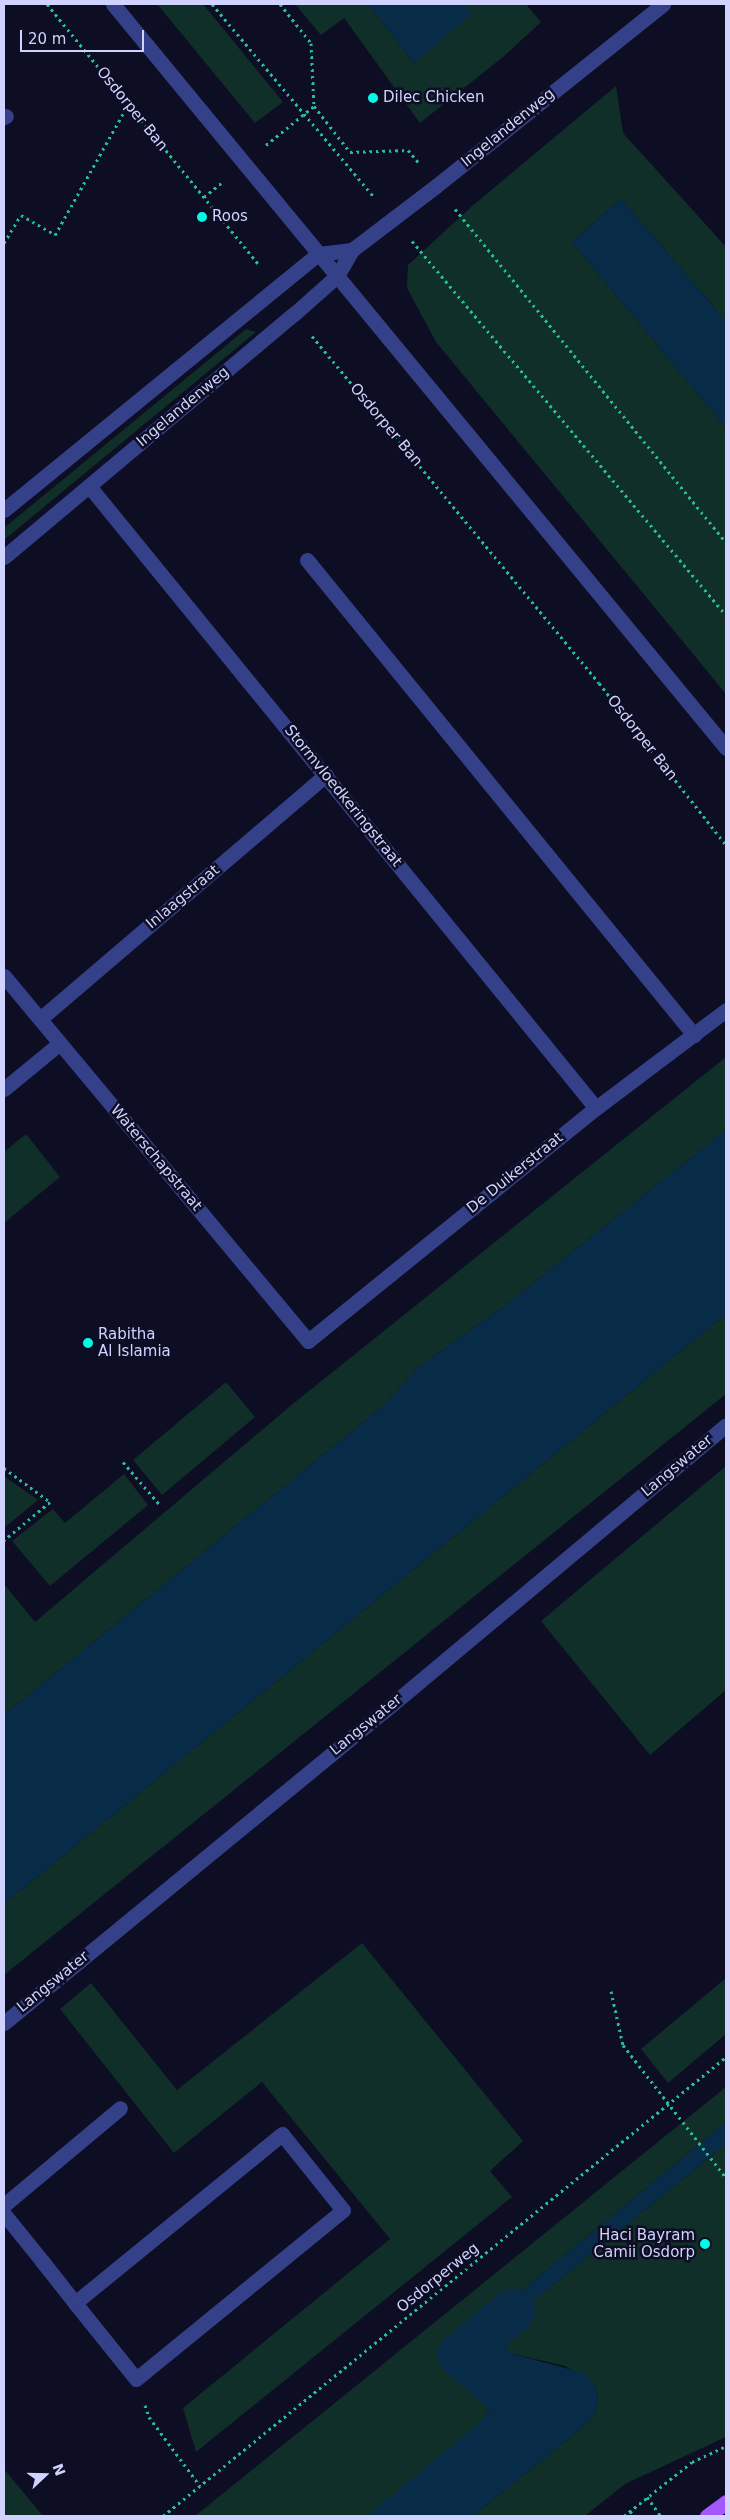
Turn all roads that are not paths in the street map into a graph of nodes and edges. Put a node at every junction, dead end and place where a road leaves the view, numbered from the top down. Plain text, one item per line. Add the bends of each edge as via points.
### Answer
1 (113, 4) edge
2 (663, 4) edge
3 (352, 250) junction
4 (318, 254) junction
5 (336, 276) junction
6 (89, 486) junction
7 (4, 510) edge
8 (4, 557) edge
9 (306, 560) dead end
10 (726, 748) edge
11 (326, 775) junction
12 (4, 976) edge
13 (726, 1010) edge
14 (40, 1019) junction
15 (694, 1036) junction
16 (60, 1043) junction
17 (4, 1090) edge
18 (596, 1108) junction
19 (308, 1341) joint
20 (726, 1425) edge
21 (4, 2022) edge
22 (120, 2108) dead end
23 (4, 2205) edge
24 (4, 2214) edge
25 (75, 2303) junction
26 (726, 2502) edge
27 (708, 2516) edge

1 - 4 street
2 - 3 street, Ingelandenweg
3 - 4 street
3 - 5 street, Ingelandenweg
4 - 5 street
4 - 7 street
5 - 6 street, Ingelandenweg
5 - 10 street
6 - 8 street, Ingelandenweg
6 - 11 street, Stormvloedkeringstraat
9 - 15 street
11 - 14 street, Inlaagstraat
11 - 18 street, Stormvloedkeringstraat
12 - 14 street, Waterschapstraat
13 - 15 street, De Duikerstraat
14 - 16 street, Waterschapstraat
15 - 18 street, De Duikerstraat
16 - 17 street
16 - 19 street, Waterschapstraat
18 - 19 street, De Duikerstraat
20 - 21 street, Langswater via 376,1718
22 - 23 street
24 - 25 street
25 - 25 street via 136,2379 343,2210 282,2134
26 - 27 main road

